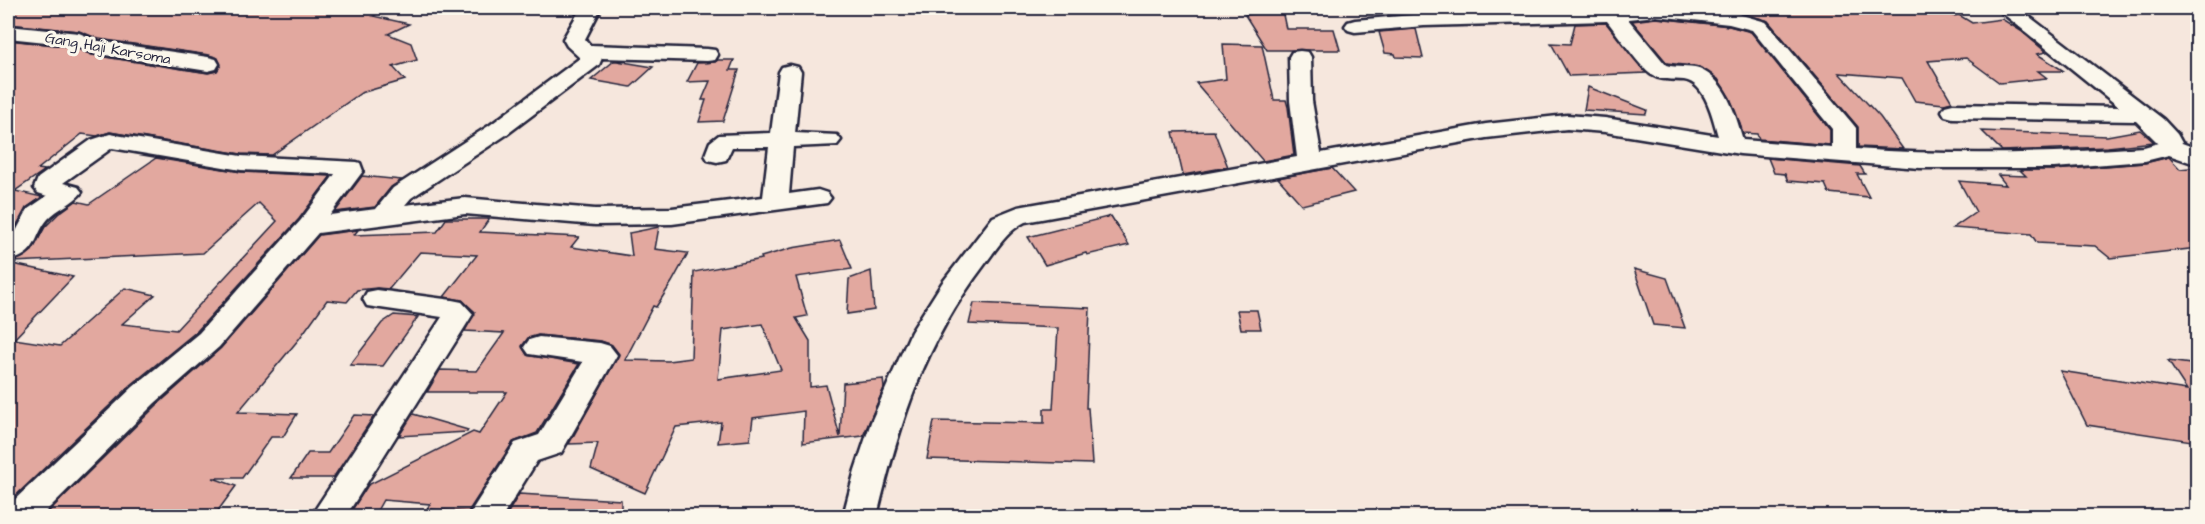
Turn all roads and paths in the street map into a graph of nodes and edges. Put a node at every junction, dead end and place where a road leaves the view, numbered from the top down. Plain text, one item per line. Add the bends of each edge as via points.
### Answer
1 (591, 8) edge
2 (2006, 8) edge
3 (1642, 10) edge
4 (1613, 15) junction
5 (1759, 17) edge
6 (1355, 26) dead end
7 (8, 32) edge
8 (585, 51) junction
9 (707, 55) dead end
10 (1300, 57) dead end
11 (208, 64) dead end
12 (790, 72) dead end
13 (1953, 111) dead end
14 (2141, 114) junction
15 (829, 140) dead end
16 (781, 141) junction
17 (1733, 146) junction
18 (2171, 147) junction
19 (717, 155) dead end
20 (1843, 155) junction
21 (2198, 158) edge
22 (1310, 161) junction
23 (818, 198) dead end
24 (775, 204) junction
25 (384, 216) junction
26 (310, 226) junction
27 (8, 253) edge
28 (377, 298) dead end
29 (539, 347) dead end
30 (20, 516) edge
31 (328, 516) edge
32 (485, 516) edge
33 (860, 516) edge

1 - 8 street via 574,39
2 - 14 street
3 - 4 street
3 - 5 street
4 - 6 street via 1424,20
4 - 17 street via 1658,70 1693,75 1705,83 1725,118
5 - 20 street via 1844,128
7 - 11 street, Gang Haji Karsoma via 79,39 92,47
8 - 9 street
8 - 25 street via 591,60 498,130 402,193
10 - 22 street via 1301,100
12 - 16 street
13 - 14 street
14 - 18 street via 2169,139
15 - 16 street
16 - 19 street via 727,140 722,142
16 - 24 street
17 - 20 street
17 - 22 street via 1567,122 1486,130
18 - 20 street via 2145,154 2018,162
18 - 21 street
22 - 33 street via 1040,210 1002,223 926,330 902,379 867,481
23 - 24 street
24 - 25 street via 672,216 595,218 465,206
25 - 26 street
26 - 27 street via 351,168 241,163 110,141 47,183 47,188 69,192 37,215 25,240
26 - 30 street via 209,340 144,395
28 - 31 street via 452,309 459,314
29 - 32 street via 602,355 550,444 526,452

